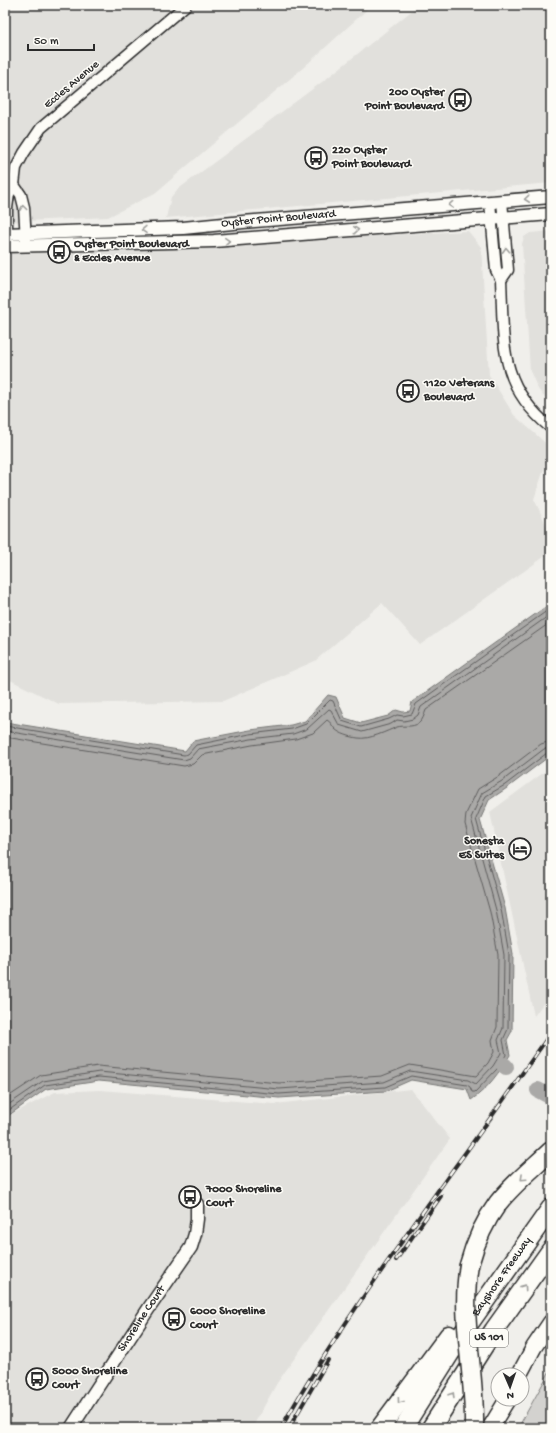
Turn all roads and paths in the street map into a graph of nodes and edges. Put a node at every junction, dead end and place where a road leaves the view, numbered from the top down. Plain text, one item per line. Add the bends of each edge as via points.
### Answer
1 (186, 5) edge
2 (14, 185) junction
3 (551, 197) edge
4 (496, 202) junction
5 (551, 214) edge
6 (498, 218) junction
7 (26, 233) junction
8 (6, 234) edge
9 (6, 246) edge
10 (26, 246) junction
11 (551, 428) edge
12 (551, 1151) edge
13 (197, 1204) dead end
14 (551, 1208) edge
15 (551, 1250) edge
16 (488, 1296) junction
17 (551, 1322) edge
18 (523, 1367) edge
19 (499, 1407) edge
20 (505, 1407) edge
21 (479, 1427) edge
22 (71, 1428) edge
23 (380, 1428) edge
24 (403, 1428) edge
25 (431, 1428) edge
26 (498, 1428) edge

1 - 2 street, Eccles Avenue via 41,128 16,168
7 -> 2 street via 24,207 21,195
2 - 8 street, Eccles Avenue via 9,194
3 -> 4 street, Oyster Point Boulevard
4 - 6 street
4 -> 7 street, Oyster Point Boulevard via 176,229
5 - 6 street, Oyster Point Boulevard
10 -> 6 street, Oyster Point Boulevard via 214,241
6 - 11 street via 496,270 501,280 506,359 523,399
7 - 8 street, Oyster Point Boulevard
7 - 10 street
8 - 9 street, Eccles Avenue
9 - 10 street, Oyster Point Boulevard
12 -> 21 highway, bridge via 497,1204 477,1239 469,1265 465,1306
13 - 22 street, Shoreline Court via 195,1234 191,1248
14 - 16 highway, Bayshore Freeway / US 101
25 -> 15 highway, Bayshore Freeway / US 101 via 477,1356
16 -> 23 highway via 440,1346
16 - 24 highway, Bayshore Freeway / US 101
17 - 18 main road
19 - 21 main road
20 - 26 main road

